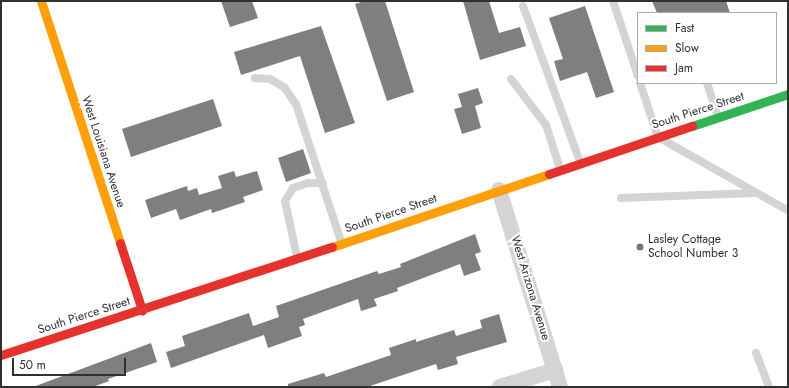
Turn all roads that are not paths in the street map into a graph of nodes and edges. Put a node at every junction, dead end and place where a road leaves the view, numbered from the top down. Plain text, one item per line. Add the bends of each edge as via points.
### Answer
1 (41, 1) edge
2 (613, 1) edge
3 (523, 6) dead end
4 (637, 73) edge
5 (255, 78) dead end
6 (511, 79) dead end
7 (640, 84) edge
8 (707, 84) edge
9 (788, 94) edge
10 (718, 117) junction
11 (658, 137) junction
12 (580, 163) junction
13 (560, 169) junction
14 (323, 184) junction
15 (499, 190) junction
16 (756, 193) junction
17 (621, 198) dead end
18 (787, 210) dead end
19 (342, 243) junction
20 (298, 258) junction
21 (142, 310) junction
22 (756, 353) dead end
23 (1, 354) edge
24 (555, 370) junction
25 (500, 387) edge
26 (560, 387) edge
27 (769, 387) edge

1 - 21 street, West Louisiana Avenue
2 - 4 lane
3 - 12 lane
5 - 14 lane via 270,79 284,87 296,104
6 - 13 lane via 546,125
7 - 11 lane
8 - 10 lane
9 - 10 street, South Pierce Street
10 - 11 street, South Pierce Street
11 - 12 street, South Pierce Street
11 - 16 lane
12 - 13 street, South Pierce Street
13 - 15 street, South Pierce Street
14 - 19 lane
14 - 20 lane via 308,183 293,188 285,201
15 - 19 street, South Pierce Street
15 - 24 street, West Arizona Avenue
16 - 17 lane
16 - 18 lane
19 - 20 street, South Pierce Street
20 - 21 street, South Pierce Street
21 - 23 street, South Pierce Street
22 - 27 lane
24 - 25 street
24 - 26 street, West Arizona Avenue

